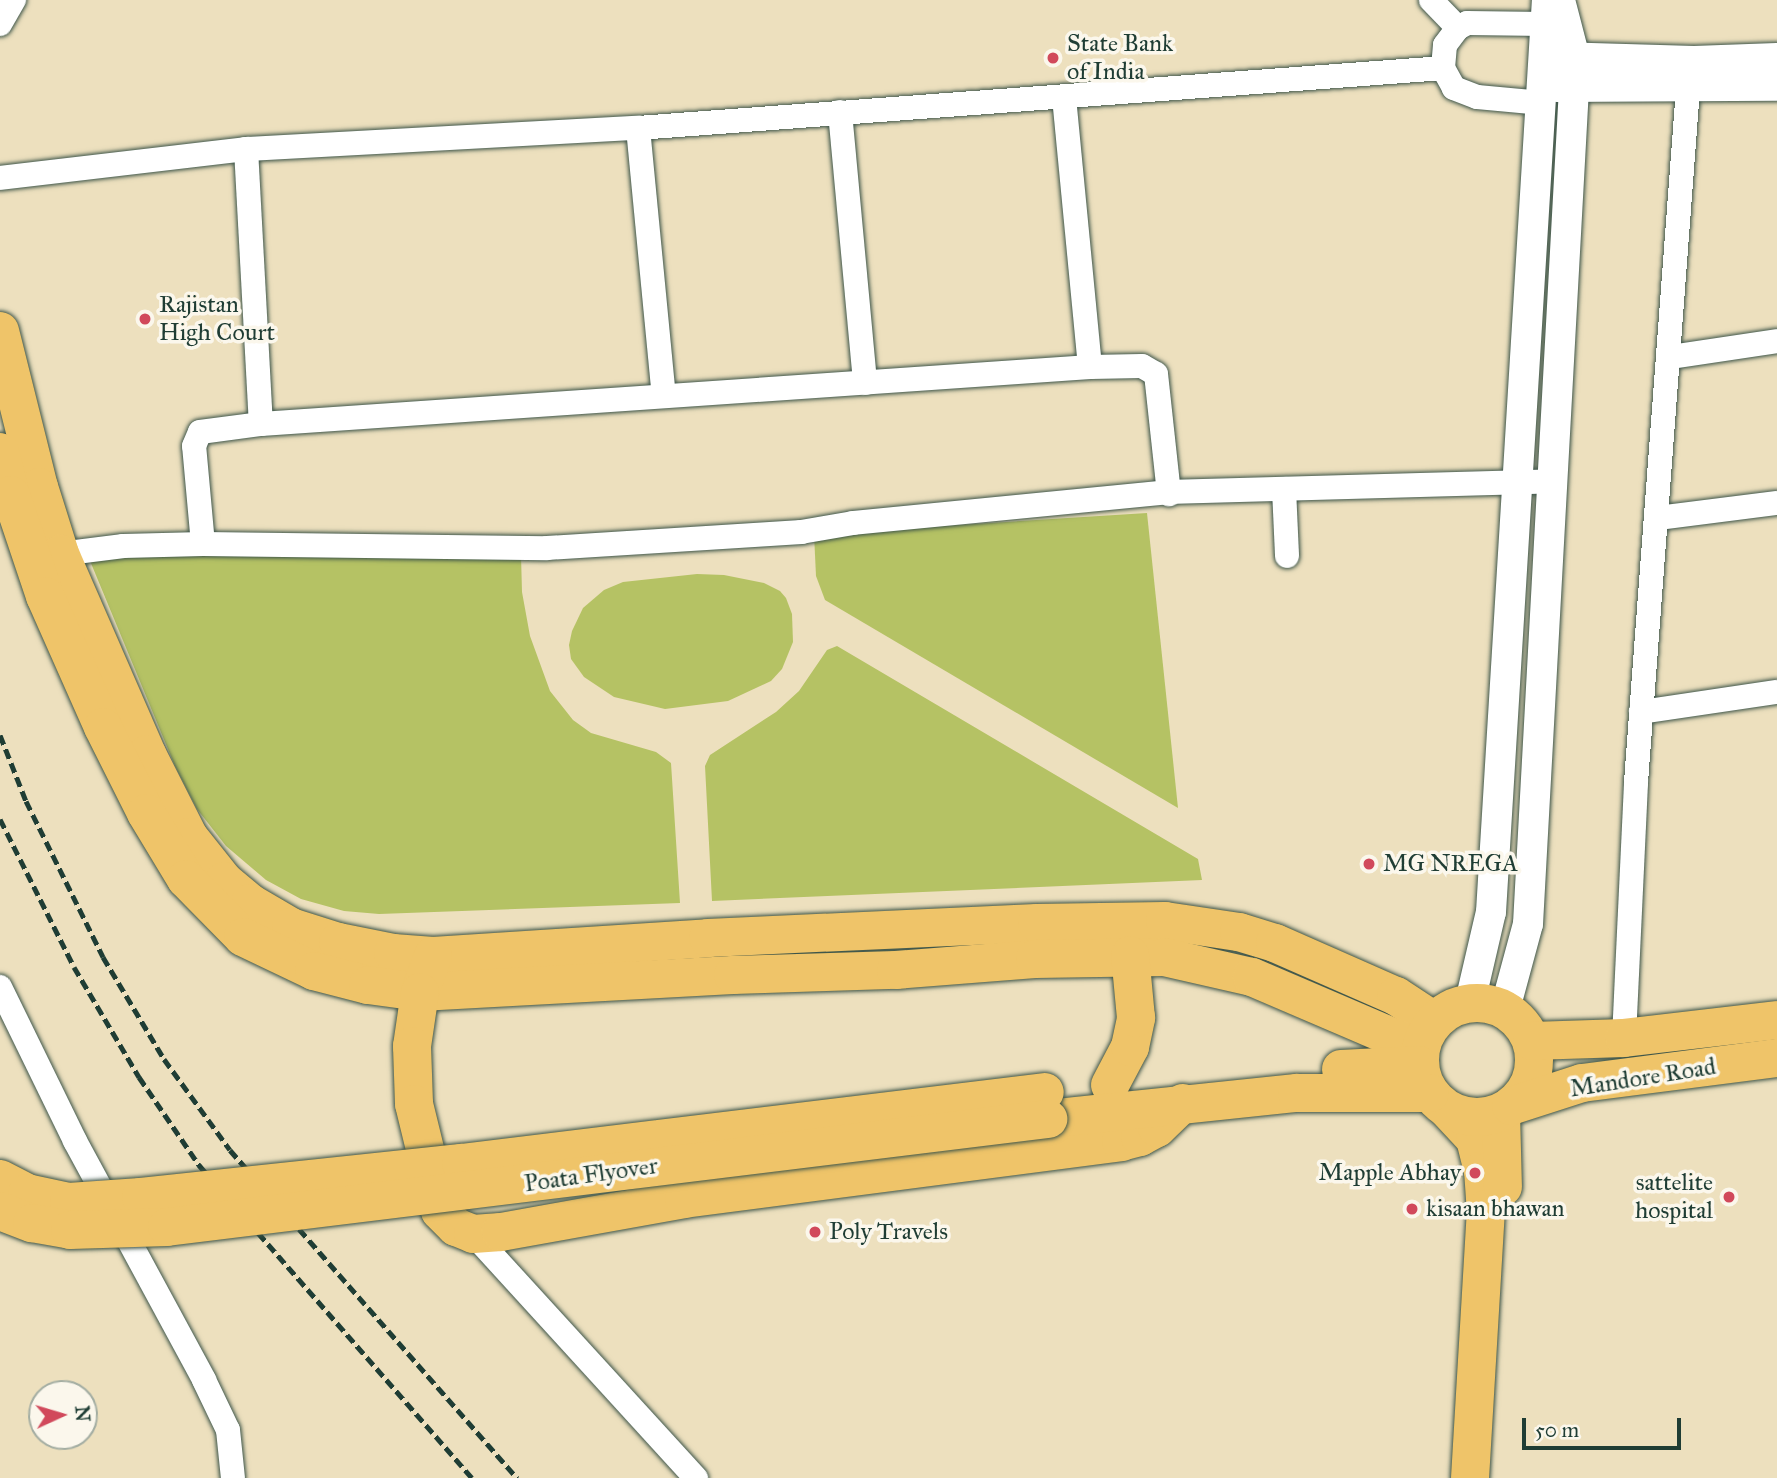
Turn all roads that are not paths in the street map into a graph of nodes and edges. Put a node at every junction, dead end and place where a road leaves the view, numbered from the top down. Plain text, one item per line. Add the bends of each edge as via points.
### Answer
1 (14, 0) edge
2 (1431, 0) edge
3 (1551, 8) edge
4 (0, 24) edge
5 (1458, 28) junction
6 (1543, 56) junction
7 (1575, 58) junction
8 (1777, 58) edge
9 (1443, 68) junction
10 (1777, 86) edge
11 (1574, 88) junction
12 (1688, 88) junction
13 (1542, 94) junction
14 (1064, 97) junction
15 (840, 112) junction
16 (638, 128) junction
17 (246, 149) junction
18 (0, 178) edge
19 (0, 331) edge
20 (1777, 341) edge
21 (1670, 357) junction
22 (1090, 367) junction
23 (865, 383) junction
24 (664, 396) junction
25 (261, 424) junction
26 (0, 452) edge
27 (1520, 481) junction
28 (1553, 481) junction
29 (1284, 489) junction
30 (1169, 494) junction
31 (1777, 503) edge
32 (1658, 518) junction
33 (203, 544) junction
34 (60, 554) junction
35 (1287, 556) dead end
36 (1777, 692) edge
37 (1641, 712) junction
38 (731, 937) junction
39 (1130, 955) junction
40 (433, 956) junction
41 (733, 975) junction
42 (0, 987) edge
43 (420, 992) junction
44 (1487, 1006) junction
45 (1777, 1020) edge
46 (1624, 1038) junction
47 (1532, 1041) junction
48 (1777, 1058) edge
49 (1430, 1067) junction
50 (1110, 1085) junction
51 (1183, 1103) junction
52 (1046, 1106) junction
53 (1506, 1109) junction
54 (0, 1179) edge
55 (0, 1211) edge
56 (473, 1234) junction
57 (233, 1478) edge
58 (696, 1478) edge
59 (1471, 1478) edge
60 (1492, 1478) edge

1 - 4 street
2 - 5 street
3 - 5 street
3 - 6 street
3 - 7 street
5 - 9 street via 1445,45
6 - 7 street
6 - 13 street
7 - 8 street
7 - 11 street
9 - 13 street via 1454,88 1477,97
9 - 14 street
10 - 12 street
11 - 12 street
11 - 13 street
11 - 28 street
12 - 21 street
13 - 27 street
14 - 15 street
14 - 22 street
15 - 16 street
15 - 23 street
16 - 17 street
16 - 24 street
17 - 18 street
17 - 25 street
19 - 34 main road
20 - 21 street
21 - 32 street
22 - 23 street
22 - 30 street via 1142,366 1156,374
23 - 24 street
24 - 25 street
25 - 33 street via 200,432 195,438
26 - 43 main road via 45,596 103,727 186,879 218,915 265,950 314,971
27 - 28 street
27 - 29 street
27 - 44 street
28 - 44 street via 1528,924
29 - 30 street
29 - 35 street
30 - 33 street via 853,523 802,532 547,548
31 - 32 street
32 - 37 street
33 - 34 street via 124,546
34 - 40 main road via 146,754 189,837 224,881 291,927 393,953
36 - 37 street
37 - 46 street
38 - 40 main road
38 - 41 main road
38 - 49 main road via 1037,922 1165,921 1240,932 1321,960 1396,996
39 - 41 main road
39 - 49 main road via 1196,962 1252,977
39 - 50 main road via 1136,1018 1130,1047
40 - 43 main road
41 - 43 main road
42 - 57 street via 81,1153 228,1430
43 - 56 main road via 411,1072 420,1136 440,1210 456,1227
44 - 47 main road via 1517,1018
44 - 49 main road via 1457,1005
45 - 46 main road, Mandore Road
46 - 47 main road, Mandore Road
47 - 53 main road via 1532,1077 1524,1093
48 - 53 main road, Mandore Road via 1583,1083
49 - 50 main road, Poata Flyover
49 - 51 main road, Poata Flyover via 1297,1093
49 - 53 main road via 1474,1117
49 - 59 main road via 1475,1139 1483,1170 1486,1209
50 - 52 main road, Poata Flyover
51 - 52 main road, Poata Flyover
51 - 56 main road via 1157,1128 1121,1142 684,1199
52 - 54 main road, Poata Flyover, bridge via 141,1198 69,1202 27,1193
52 - 55 main road, Poata Flyover, bridge via 167,1227 70,1230
53 - 60 main road
56 - 58 street

